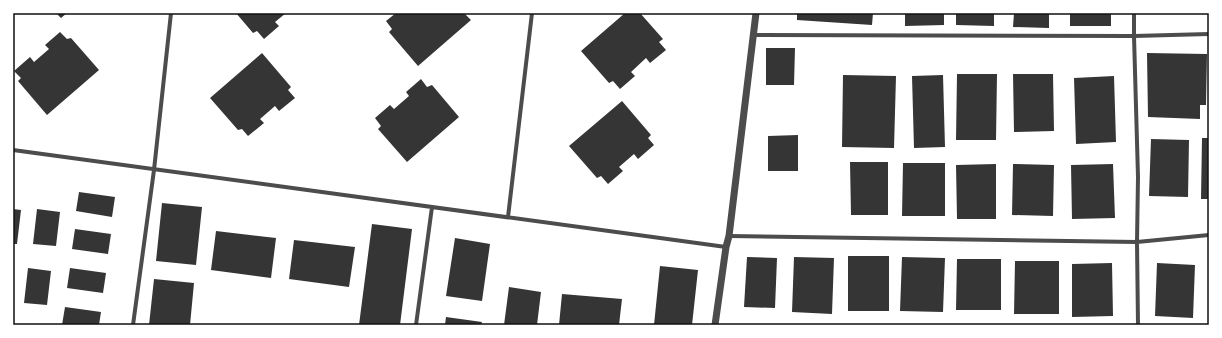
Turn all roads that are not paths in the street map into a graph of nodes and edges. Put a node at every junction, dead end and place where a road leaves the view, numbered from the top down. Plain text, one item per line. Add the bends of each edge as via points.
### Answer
1 (171, 13) edge
2 (532, 13) edge
3 (756, 13) edge
4 (1134, 13) edge
5 (1209, 34) edge
6 (753, 35) junction
7 (1134, 36) junction
8 (13, 150) edge
9 (154, 170) junction
10 (432, 207) junction
11 (508, 217) junction
12 (1209, 235) edge
13 (729, 236) junction
14 (1136, 242) junction
15 (726, 247) junction
16 (133, 325) edge
17 (416, 325) edge
18 (716, 325) edge
19 (1138, 325) edge

1 - 9 street
2 - 11 street
3 - 6 street
4 - 7 street
5 - 7 street
6 - 7 street
6 - 13 street
7 - 14 street via 1138,177
8 - 9 street
9 - 10 street
9 - 16 street
10 - 11 street
10 - 17 street
11 - 15 street
12 - 14 street
13 - 14 street
13 - 15 street
14 - 19 street
15 - 18 street

